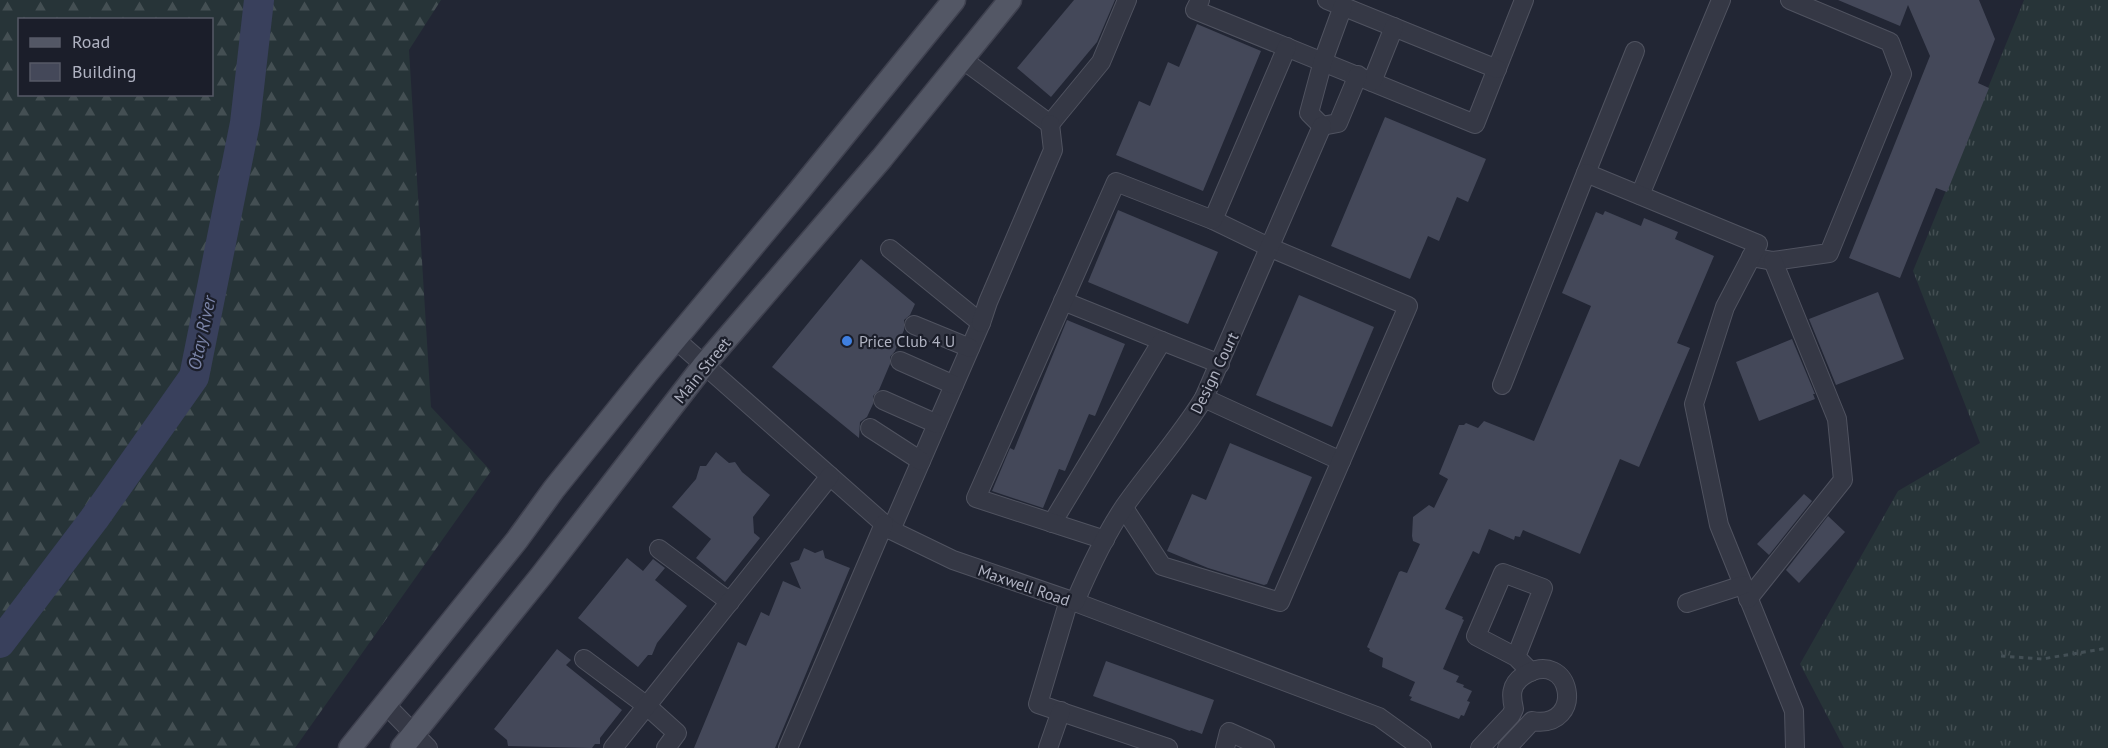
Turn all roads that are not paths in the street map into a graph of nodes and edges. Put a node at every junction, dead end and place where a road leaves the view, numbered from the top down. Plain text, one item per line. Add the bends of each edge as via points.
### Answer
1 (954, 0) edge
2 (1010, 0) edge
3 (1127, 0) edge
4 (1200, 0) edge
5 (1524, 0) edge
6 (1721, 0) edge
7 (1790, 0) edge
8 (1335, 3) edge
9 (1394, 27) junction
10 (1287, 46) junction
11 (1635, 51) dead end
12 (962, 59) junction
13 (1323, 61) junction
14 (1497, 69) junction
15 (1365, 78) junction
16 (1050, 124) junction
17 (1322, 126) junction
18 (1586, 173) junction
19 (1640, 195) junction
20 (1213, 220) junction
21 (1271, 248) junction
22 (890, 249) dead end
23 (1751, 257) junction
24 (1773, 261) junction
25 (1063, 301) junction
26 (981, 324) junction
27 (914, 325) dead end
28 (675, 339) junction
29 (1162, 341) junction
30 (970, 348) junction
31 (900, 361) dead end
32 (1220, 364) junction
33 (704, 365) junction
34 (954, 385) junction
35 (1502, 385) dead end
36 (1204, 399) junction
37 (883, 400) dead end
38 (937, 424) junction
39 (870, 428) dead end
40 (921, 460) junction
41 (1341, 461) junction
42 (830, 476) junction
43 (1124, 508) junction
44 (1052, 523) junction
45 (888, 527) junction
46 (1105, 540) junction
47 (659, 549) dead end
48 (1746, 592) junction
49 (1072, 601) junction
50 (730, 602) junction
51 (1687, 603) dead end
52 (1516, 657) junction
53 (584, 659) dead end
54 (1531, 672) junction
55 (385, 704) junction
56 (647, 706) junction
57 (1061, 711) junction
58 (415, 743) edge
59 (350, 748) edge
60 (613, 748) edge
61 (666, 748) edge
62 (788, 748) edge
63 (1048, 748) edge
64 (1168, 748) edge
65 (1225, 748) edge
66 (1265, 748) edge
67 (1422, 748) edge
68 (1480, 748) edge
69 (1507, 748) edge
70 (1795, 748) edge

1 - 28 main road
2 - 12 main road, Main Street
3 - 16 street via 1101,62
4 - 10 street via 1195,9
5 - 14 street
6 - 19 street
7 - 24 street via 1890,42 1902,74 1829,253
8 - 9 street
8 - 13 street
9 - 14 street
9 - 15 street
10 - 13 street
10 - 20 street
11 - 18 street
12 - 16 street
12 - 33 main road, Main Street
13 - 15 street
13 - 17 street via 1309,112
14 - 15 street via 1475,124
15 - 17 street via 1338,123
16 - 26 street via 1053,150
17 - 21 street, Design Court
18 - 19 street
18 - 35 street
19 - 23 street via 1758,244
20 - 21 street
20 - 25 street via 1116,182
21 - 32 street, Design Court
21 - 41 street via 1408,306
22 - 26 street
23 - 24 street
23 - 48 street via 1725,307 1694,404 1719,525
24 - 48 street via 1837,419 1843,480
25 - 29 street
25 - 44 street via 976,498
26 - 30 street
27 - 30 street
28 - 33 street, Maxwell Road
28 - 55 main road
29 - 32 street
29 - 44 street
30 - 34 street
31 - 34 street
32 - 36 street, Design Court
33 - 42 street, Maxwell Road
33 - 58 main road, Main Street
34 - 38 street
36 - 41 street
36 - 43 street, Design Court
37 - 38 street
38 - 40 street
39 - 40 street
40 - 45 street
41 - 43 street via 1280,602 1162,566
42 - 45 street, Maxwell Road
42 - 50 street
43 - 46 street, Design Court
44 - 46 street
45 - 49 street, Maxwell Road via 953,560
45 - 62 street
46 - 49 street, Design Court
47 - 50 street
48 - 51 street
48 - 70 street via 1794,711
49 - 57 street, Design Court via 1038,704
49 - 67 street, Maxwell Road via 1379,717
50 - 56 street
52 - 52 street via 1476,636 1503,573 1543,588
52 - 54 street
53 - 56 street
54 - 68 street via 1513,688 1511,715
54 - 69 street via 1550,670 1559,676 1567,690 1566,706 1548,722 1532,721
55 - 58 street
55 - 59 main road
56 - 60 street
56 - 61 street via 677,733
57 - 63 street
57 - 64 street
65 - 66 street via 1229,732

